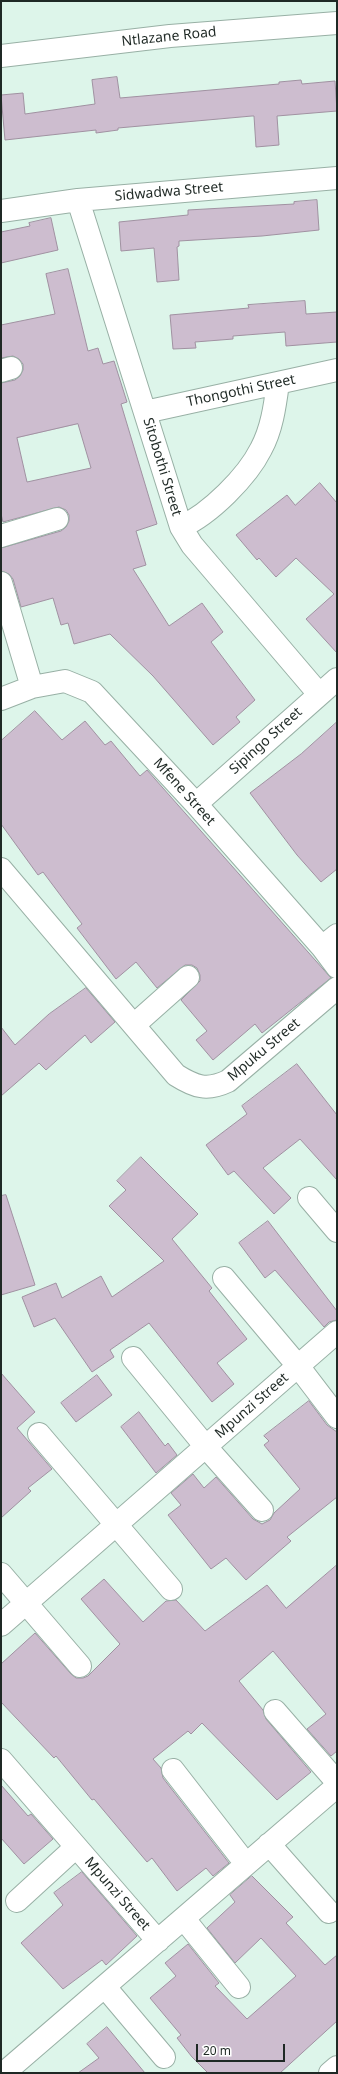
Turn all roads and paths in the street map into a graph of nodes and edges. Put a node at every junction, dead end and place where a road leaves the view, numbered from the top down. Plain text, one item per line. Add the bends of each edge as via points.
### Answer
1 (337, 23) edge
2 (1, 56) edge
3 (337, 178) edge
4 (78, 200) junction
5 (1, 211) edge
6 (337, 370) edge
7 (278, 383) junction
8 (145, 412) junction
9 (57, 519) dead end
10 (181, 527) junction
11 (1, 536) edge
12 (1, 583) edge
13 (337, 679) edge
14 (32, 687) junction
15 (319, 694) junction
16 (1, 698) edge
17 (196, 804) junction
18 (1, 869) edge
19 (330, 941) edge
20 (337, 967) edge
21 (188, 977) dead end
22 (337, 988) edge
23 (134, 1026) junction
24 (309, 1198) dead end
25 (337, 1231) edge
26 (224, 1278) dead end
27 (337, 1332) edge
28 (133, 1358) dead end
29 (298, 1366) junction
30 (337, 1417) edge
31 (39, 1434) dead end
32 (206, 1447) junction
33 (262, 1510) dead end
34 (117, 1525) junction
35 (1, 1574) edge
36 (171, 1589) dead end
37 (26, 1604) junction
38 (1, 1625) edge
39 (80, 1666) dead end
40 (276, 1711) dead end
41 (1, 1760) edge
42 (173, 1770) dead end
43 (337, 1782) edge
44 (337, 1786) edge
45 (269, 1844) junction
46 (76, 1847) junction
47 (246, 1864) junction
48 (17, 1901) dead end
49 (329, 1912) dead end
50 (184, 1918) junction
51 (158, 1941) junction
52 (105, 1987) junction
53 (239, 1987) dead end
54 (164, 2056) dead end
55 (337, 2067) edge
56 (4, 2073) edge
57 (330, 2073) edge

1 - 2 street, Ntlazane Road via 170,36
3 - 4 street, Sidwadwa Street
4 - 5 street, Sidwadwa Street
4 - 8 street, Sitobothi Street
6 - 7 street, Thongothi Street
7 - 8 street, Thongothi Street
7 - 10 street via 275,407 261,449 240,478 210,508 194,521
8 - 10 street, Sitobothi Street
9 - 11 street
10 - 15 street, Sitobothi Street via 192,545
12 - 14 street
13 - 15 street, Sipingo Street
14 - 16 street, Mfene Street
14 - 17 street, Mfene Street via 65,681 92,692
15 - 17 street, Sipingo Street
17 - 19 street, Mfene Street
18 - 23 street, Mpuku Street
19 - 20 street, Mfene Street
21 - 23 street
22 - 23 street, Mpuku Street via 228,1081 216,1087 202,1087 176,1075
24 - 25 street
26 - 29 street, Mpunzi Street
27 - 29 street, Mpunzi Street
28 - 32 street, Mpunzi Street
29 - 30 street, Mpunzi Street
29 - 32 street, Mpunzi Street
31 - 34 street
32 - 33 street, Mpunzi Street
32 - 34 street, Mpunzi Street
34 - 36 street
34 - 37 street, Mpunzi Street
35 - 37 street
37 - 38 street, Mpunzi Street
37 - 39 street
40 - 43 street
41 - 46 street, Mpunzi Street
42 - 47 street
44 - 45 street
45 - 47 street
45 - 49 street
46 - 48 street, Mpunzi Street
46 - 51 street, Mpunzi Street
47 - 50 street
50 - 51 street
50 - 53 street
51 - 52 street
52 - 54 street
52 - 56 street
55 - 57 street

